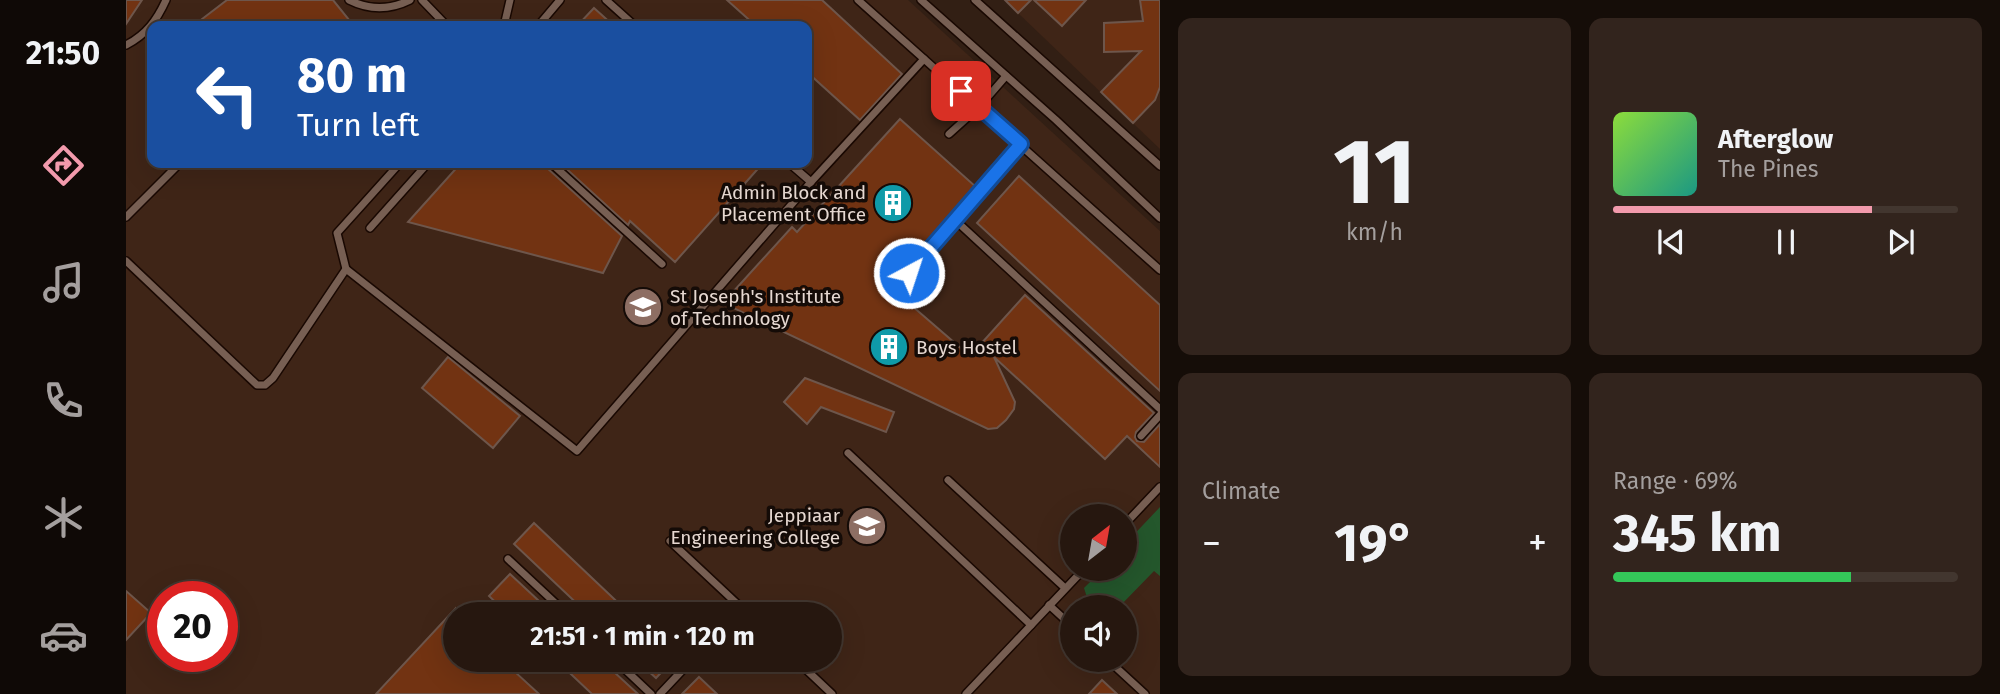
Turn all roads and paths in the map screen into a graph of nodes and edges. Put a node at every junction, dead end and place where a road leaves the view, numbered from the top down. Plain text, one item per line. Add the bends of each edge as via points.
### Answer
1 (166, 0) edge
2 (349, 0) edge
3 (410, 0) edge
4 (422, 0) edge
5 (510, 0) edge
6 (560, 0) edge
7 (606, 0) edge
8 (858, 0) edge
9 (922, 0) edge
10 (975, 0) edge
11 (161, 21) edge
12 (442, 21) edge
13 (505, 21) edge
14 (542, 21) edge
15 (629, 21) edge
16 (147, 33) edge
17 (126, 45) edge
18 (924, 59) junction
19 (1006, 76) junction
20 (979, 107) junction
21 (949, 135) dead end
22 (1021, 144) junction
23 (1160, 166) edge
24 (175, 168) edge
25 (396, 168) edge
26 (424, 168) edge
27 (556, 168) edge
28 (795, 168) edge
29 (811, 182) junction
30 (126, 218) edge
31 (1160, 218) edge
32 (954, 219) junction
33 (370, 228) dead end
34 (126, 261) edge
35 (662, 264) dead end
36 (346, 269) junction
37 (1160, 270) edge
38 (909, 273) dead end
39 (1160, 408) edge
40 (1160, 415) edge
41 (1141, 436) dead end
42 (848, 453) dead end
43 (948, 480) dead end
44 (1160, 487) edge
45 (1138, 510) edge
46 (670, 541) dead end
47 (508, 559) dead end
48 (1072, 581) edge
49 (1065, 588) junction
50 (554, 602) edge
51 (731, 602) edge
52 (1049, 605) junction
53 (1060, 615) edge
54 (1031, 625) junction
55 (628, 672) edge
56 (681, 672) edge
57 (809, 672) edge
58 (1121, 672) edge
59 (652, 694) edge
60 (660, 694) edge
61 (832, 694) edge
62 (966, 694) edge
63 (1145, 694) edge

1 - 11 lane
2 - 3 lane via 382,9
4 - 12 lane
5 - 13 lane
6 - 14 lane
7 - 15 lane
8 - 18 lane
9 - 19 lane
10 - 23 lane
16 - 17 lane
18 - 20 lane
18 - 29 lane
19 - 20 lane
19 - 31 lane
20 - 21 lane
20 - 22 lane
22 - 32 lane
22 - 37 lane
24 - 30 lane
25 - 36 lane via 337,233
26 - 33 lane
27 - 35 lane
28 - 29 lane
29 - 36 lane via 577,451
32 - 38 lane
32 - 39 lane
34 - 36 lane via 257,385 273,378
40 - 41 lane
42 - 54 lane
43 - 49 lane
44 - 45 lane
46 - 51 lane
47 - 50 lane
48 - 49 lane
49 - 52 lane
52 - 53 lane
52 - 54 lane
54 - 62 lane
55 - 59 lane
56 - 60 lane
57 - 61 lane
58 - 63 lane

